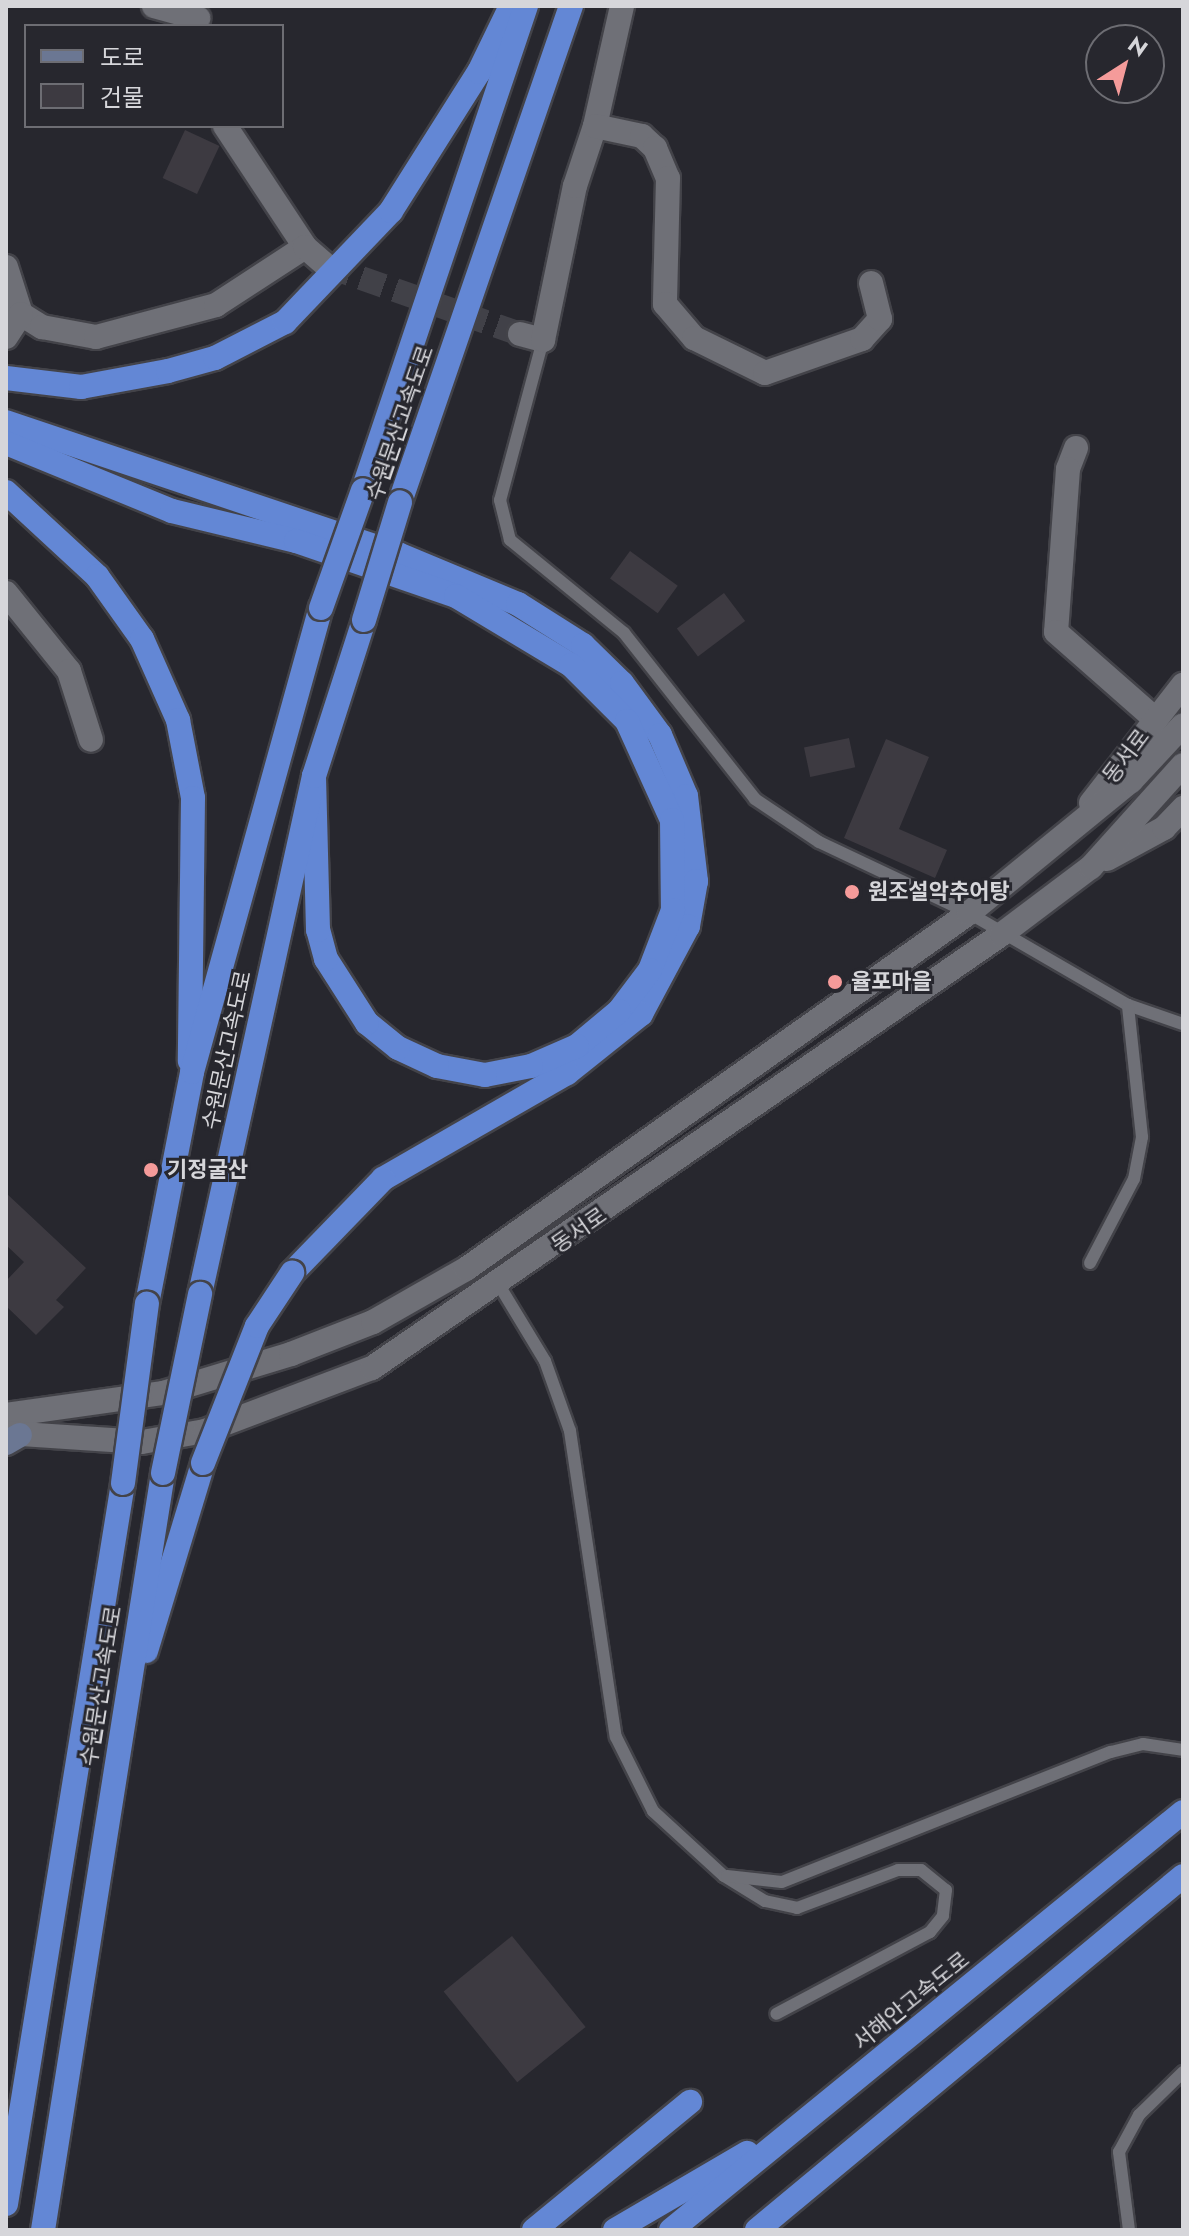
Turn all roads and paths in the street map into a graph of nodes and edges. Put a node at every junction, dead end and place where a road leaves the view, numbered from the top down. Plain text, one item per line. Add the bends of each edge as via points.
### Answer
1 (146, 6) edge
2 (154, 6) edge
3 (511, 6) edge
4 (526, 6) edge
5 (571, 6) edge
6 (622, 6) edge
7 (198, 18) dead end
8 (158, 24) edge
9 (595, 126) junction
10 (226, 128) edge
11 (305, 247) junction
12 (327, 266) tunnel mouth
13 (6, 267) edge
14 (871, 283) dead end
15 (21, 314) junction
16 (520, 334) tunnel mouth
17 (6, 337) edge
18 (543, 340) junction
19 (6, 378) edge
20 (6, 422) edge
21 (6, 443) edge
22 (1076, 448) dead end
23 (6, 492) edge
24 (6, 593) edge
25 (1183, 685) edge
26 (1155, 719) junction
27 (1183, 725) edge
28 (91, 740) dead end
29 (1183, 765) edge
30 (314, 776) junction
31 (1183, 808) edge
32 (1173, 823) edge
33 (1073, 829) junction
34 (1091, 867) junction
35 (969, 913) junction
36 (1002, 934) junction
37 (1128, 1005) junction
38 (1183, 1024) edge
39 (192, 1072) junction
40 (1090, 1263) dead end
41 (499, 1285) junction
42 (10, 1432) edge
43 (117, 1745) junction
44 (1183, 1750) edge
45 (1183, 1812) edge
46 (724, 1876) junction
47 (1183, 1876) edge
48 (776, 2014) dead end
49 (1183, 2072) edge
50 (690, 2102) dead end
51 (818, 2111) junction
52 (6, 2204) edge
53 (43, 2230) edge
54 (534, 2230) edge
55 (615, 2230) edge
56 (671, 2230) edge
57 (757, 2230) edge
58 (1129, 2230) edge

1 - 8 street
2 - 7 street
3 - 19 highway via 471,86 399,199 361,249 285,322 215,358 168,371 81,387
4 - 39 highway, 수원문산고속도로, bridge via 321,608
5 - 30 highway, 수원문산고속도로, bridge via 400,502
6 - 9 street
9 - 14 street via 642,136 655,148 668,178 665,304 694,338 765,373 862,339 880,319
9 - 18 street via 575,186
10 - 11 street
11 - 12 street
11 - 15 street via 216,305 138,328 96,337 42,327
13 - 15 street
15 - 17 street
16 - 18 street
18 - 35 lane via 500,500 510,540 624,633 755,799 819,842
20 - 43 highway, bridge via 398,554 518,604 583,645 622,683 666,745 686,796 696,881 688,926 641,1014 567,1073 383,1179 292,1273 257,1326 203,1463
21 - 30 highway via 172,511 296,541 456,596 571,665 627,721 672,820 673,910 650,970 619,1011 577,1046 531,1066 485,1075 437,1066 398,1048 367,1023 326,959 318,930
22 - 26 street via 1068,469 1056,632
23 - 39 highway via 97,576 142,639 178,720 193,812 185,1024
24 - 28 street via 69,671
25 - 26 street, 동서로
26 - 33 street, 동서로
27 - 33 street, 동서로
29 - 34 street, 동서로
30 - 43 highway, 수원문산고속도로, bridge via 163,1473
31 - 32 street, 동서로
32 - 34 street, 동서로
33 - 35 street, 동서로
34 - 36 street, 동서로
35 - 36 lane
35 - 42 street, 동서로 via 466,1269 373,1322 163,1393
36 - 37 lane
36 - 41 street, 동서로
37 - 38 lane
37 - 40 lane via 1142,1137 1134,1179
39 - 52 highway, 수원문산고속도로, bridge via 147,1304
41 - 42 street, 동서로 via 372,1368 205,1431 142,1442
41 - 46 lane via 545,1361 570,1431 616,1737 653,1811
43 - 53 highway, 수원문산고속도로
44 - 46 lane via 1143,1744 1111,1752 782,1882
45 - 51 highway, 서해안고속도로
46 - 48 lane via 765,1901 797,1908 898,1870 921,1870 946,1890 943,1916 930,1932
47 - 57 highway
49 - 58 lane via 1139,2115 1119,2152
50 - 54 highway
51 - 55 highway
51 - 56 highway, 서해안고속도로

